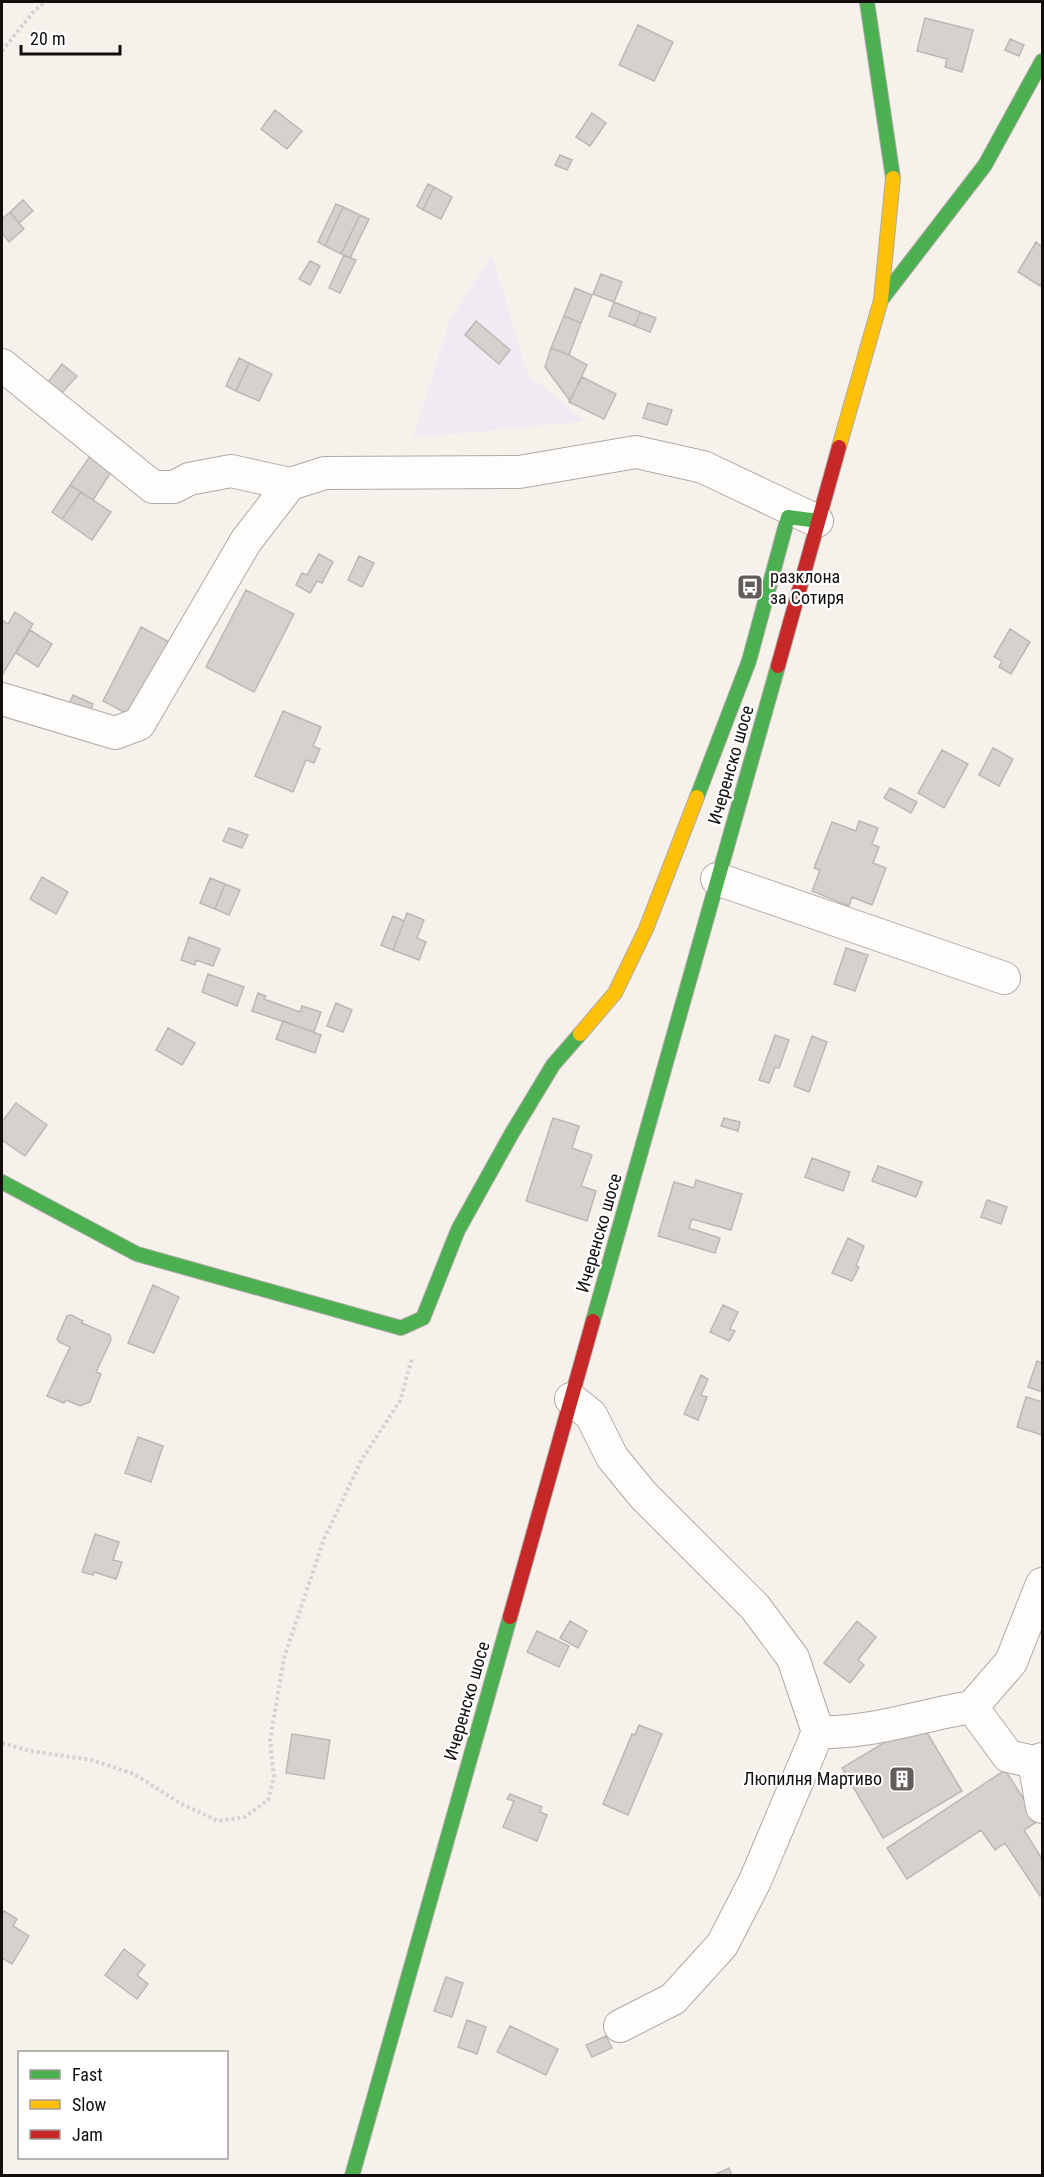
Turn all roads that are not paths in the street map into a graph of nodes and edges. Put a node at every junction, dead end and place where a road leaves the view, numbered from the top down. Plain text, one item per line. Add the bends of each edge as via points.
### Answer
1 (867, 2) edge
2 (1042, 61) edge
3 (881, 300) junction
4 (2, 365) edge
5 (290, 484) junction
6 (818, 521) junction
7 (2, 699) edge
8 (717, 879) junction
9 (1004, 978) dead end
10 (2, 1182) edge
11 (571, 1399) junction
12 (1042, 1584) edge
13 (972, 1707) junction
14 (818, 1732) junction
15 (1038, 1761) edge
16 (1042, 1807) edge
17 (620, 2026) dead end
18 (352, 2175) edge

1 - 3 street via 893,175
2 - 3 street via 985,165
3 - 6 street, Ичеренско шосе
4 - 5 street via 153,488 174,488 189,479 231,471
5 - 6 street via 325,473 519,472 636,452 703,467
5 - 7 street via 246,541 139,724 115,733
6 - 8 street, Ичеренско шосе
6 - 10 street via 788,517 749,661 646,929 615,993 553,1065 512,1133 458,1230 423,1318 401,1328 137,1254
8 - 9 street
8 - 11 street, Ичеренско шосе
11 - 14 street via 591,1415 612,1457 643,1495 755,1607 793,1658
11 - 18 street, Ичеренско шосе
12 - 13 street via 1011,1662
13 - 14 street via 845,1733
13 - 15 street via 1008,1756
14 - 17 street via 755,1881 722,1945 673,1999
15 - 16 street

